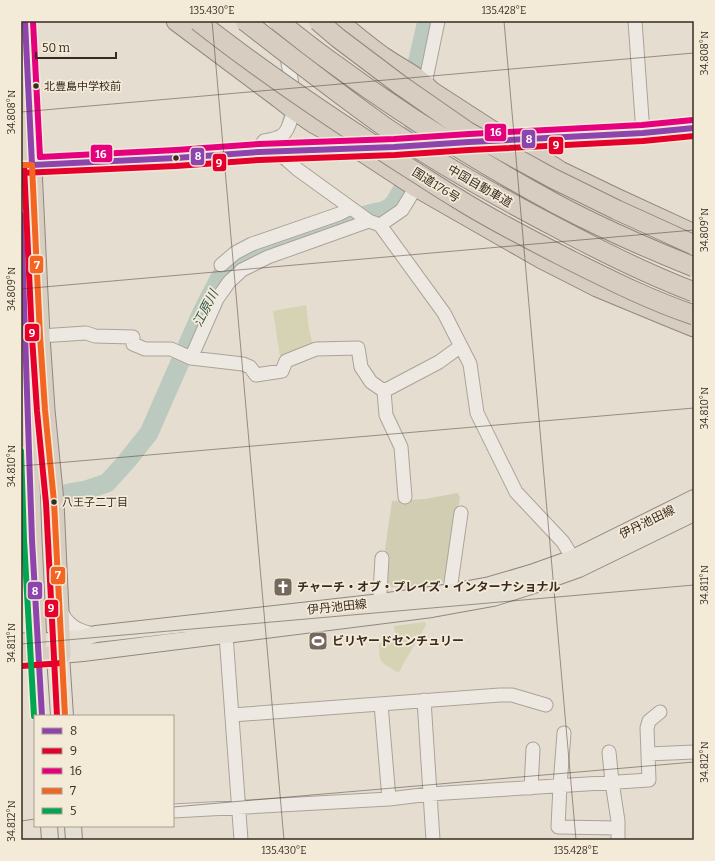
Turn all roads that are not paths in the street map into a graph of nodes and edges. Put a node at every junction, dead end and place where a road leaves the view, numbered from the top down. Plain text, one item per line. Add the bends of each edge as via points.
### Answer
1 (25, 21) edge
2 (176, 21) edge
3 (198, 21) edge
4 (230, 21) edge
5 (245, 21) edge
6 (279, 21) edge
7 (293, 21) edge
8 (318, 21) edge
9 (338, 21) edge
10 (438, 21) edge
11 (635, 21) edge
12 (292, 84) dead end
13 (425, 84) junction
14 (399, 109) junction
15 (291, 119) dead end
16 (386, 127) junction
17 (694, 128) edge
18 (642, 133) junction
19 (509, 140) junction
20 (356, 148) junction
21 (277, 151) junction
22 (260, 152) junction
23 (26, 165) edge
24 (416, 187) junction
25 (354, 210) junction
26 (21, 215) edge
27 (373, 222) junction
28 (694, 234) edge
29 (694, 245) edge
30 (221, 265) dead end
31 (694, 267) edge
32 (694, 292) edge
33 (694, 315) edge
34 (694, 327) edge
35 (40, 336) junction
36 (461, 346) junction
37 (191, 358) junction
38 (384, 391) junction
39 (405, 497) dead end
40 (694, 498) edge
41 (461, 513) dead end
42 (694, 513) edge
43 (382, 558) dead end
44 (576, 563) junction
45 (452, 592) junction
46 (381, 602) junction
47 (59, 605) junction
48 (96, 634) junction
49 (226, 635) junction
50 (61, 647) junction
51 (29, 650) edge
52 (424, 700) junction
53 (381, 704) junction
54 (546, 705) dead end
55 (660, 712) dead end
56 (42, 715) edge
57 (65, 715) edge
58 (232, 715) junction
59 (564, 734) dead end
60 (533, 749) dead end
61 (609, 752) dead end
62 (694, 752) edge
63 (648, 754) junction
64 (612, 782) junction
65 (560, 786) junction
66 (531, 788) junction
67 (430, 794) junction
68 (389, 798) junction
69 (238, 807) junction
70 (174, 811) edge
71 (49, 827) edge
72 (73, 827) edge
73 (618, 834) edge
74 (50, 840) edge
75 (74, 840) edge
76 (241, 840) edge
77 (433, 840) edge

1 - 23 highway
2 - 20 highway via 293,109
3 - 33 highway, 国道176号, bridge via 314,106 456,198 600,275
4 - 16 highway, bridge
5 - 16 highway, 中国自動車道, bridge
6 - 12 street
6 - 14 highway, 中国自動車道, bridge via 323,56
7 - 14 highway, bridge
8 - 29 highway, bridge via 399,84 468,132 552,178
9 - 13 highway via 386,59
10 - 13 street
11 - 18 street
13 - 19 highway via 431,91
14 - 31 highway, 中国自動車道, bridge via 449,142 558,204 617,234
15 - 22 street via 283,136 264,141
16 - 32 highway, 中国自動車道, bridge via 438,161 537,218 623,261
17 - 18 street
18 - 19 street
19 - 20 street
19 - 28 highway via 560,170
20 - 21 street
20 - 24 highway
21 - 22 street
21 - 25 street via 297,169
22 - 23 street
23 - 35 highway
24 - 27 street via 402,210
24 - 34 highway via 542,259 590,283
25 - 27 street
25 - 30 street via 252,244
26 - 51 highway via 31,532
27 - 36 street via 444,313
27 - 37 street via 268,257 242,270 229,282 217,299
35 - 37 street via 86,333 95,336 133,337 133,344 144,349 171,349
35 - 47 highway via 54,502
36 - 38 street via 439,362
36 - 44 street via 470,364 477,413 516,492 563,542
37 - 38 street via 243,364 250,367 256,375 282,371 286,360 316,349 358,348 361,367 371,382
38 - 39 street via 386,415 401,447
40 - 44 main road, 伊丹池田線
41 - 45 street via 451,583
42 - 44 main road, 伊丹池田線
43 - 46 street
44 - 45 main road, 伊丹池田線
44 - 49 main road, 伊丹池田線 via 534,586 493,598 432,609
45 - 46 main road, 伊丹池田線
46 - 48 main road, 伊丹池田線
47 - 48 street via 67,621 72,625 82,631
47 - 50 highway
48 - 50 main road, 伊丹池田線
49 - 50 main road, 伊丹池田線 via 83,653
49 - 58 street
50 - 51 highway
50 - 57 main road
51 - 56 main road
52 - 53 street
52 - 54 street via 512,695
52 - 67 street
53 - 58 street
53 - 68 street
55 - 63 street via 649,721
58 - 69 street
59 - 65 street
60 - 66 street
61 - 64 street
62 - 63 street
63 - 64 street via 649,780
64 - 65 street
64 - 73 street
65 - 66 street
65 - 73 street via 558,827
66 - 67 street
67 - 68 street
67 - 77 street
68 - 69 street
69 - 70 street
69 - 76 street
71 - 74 main road
72 - 75 main road

